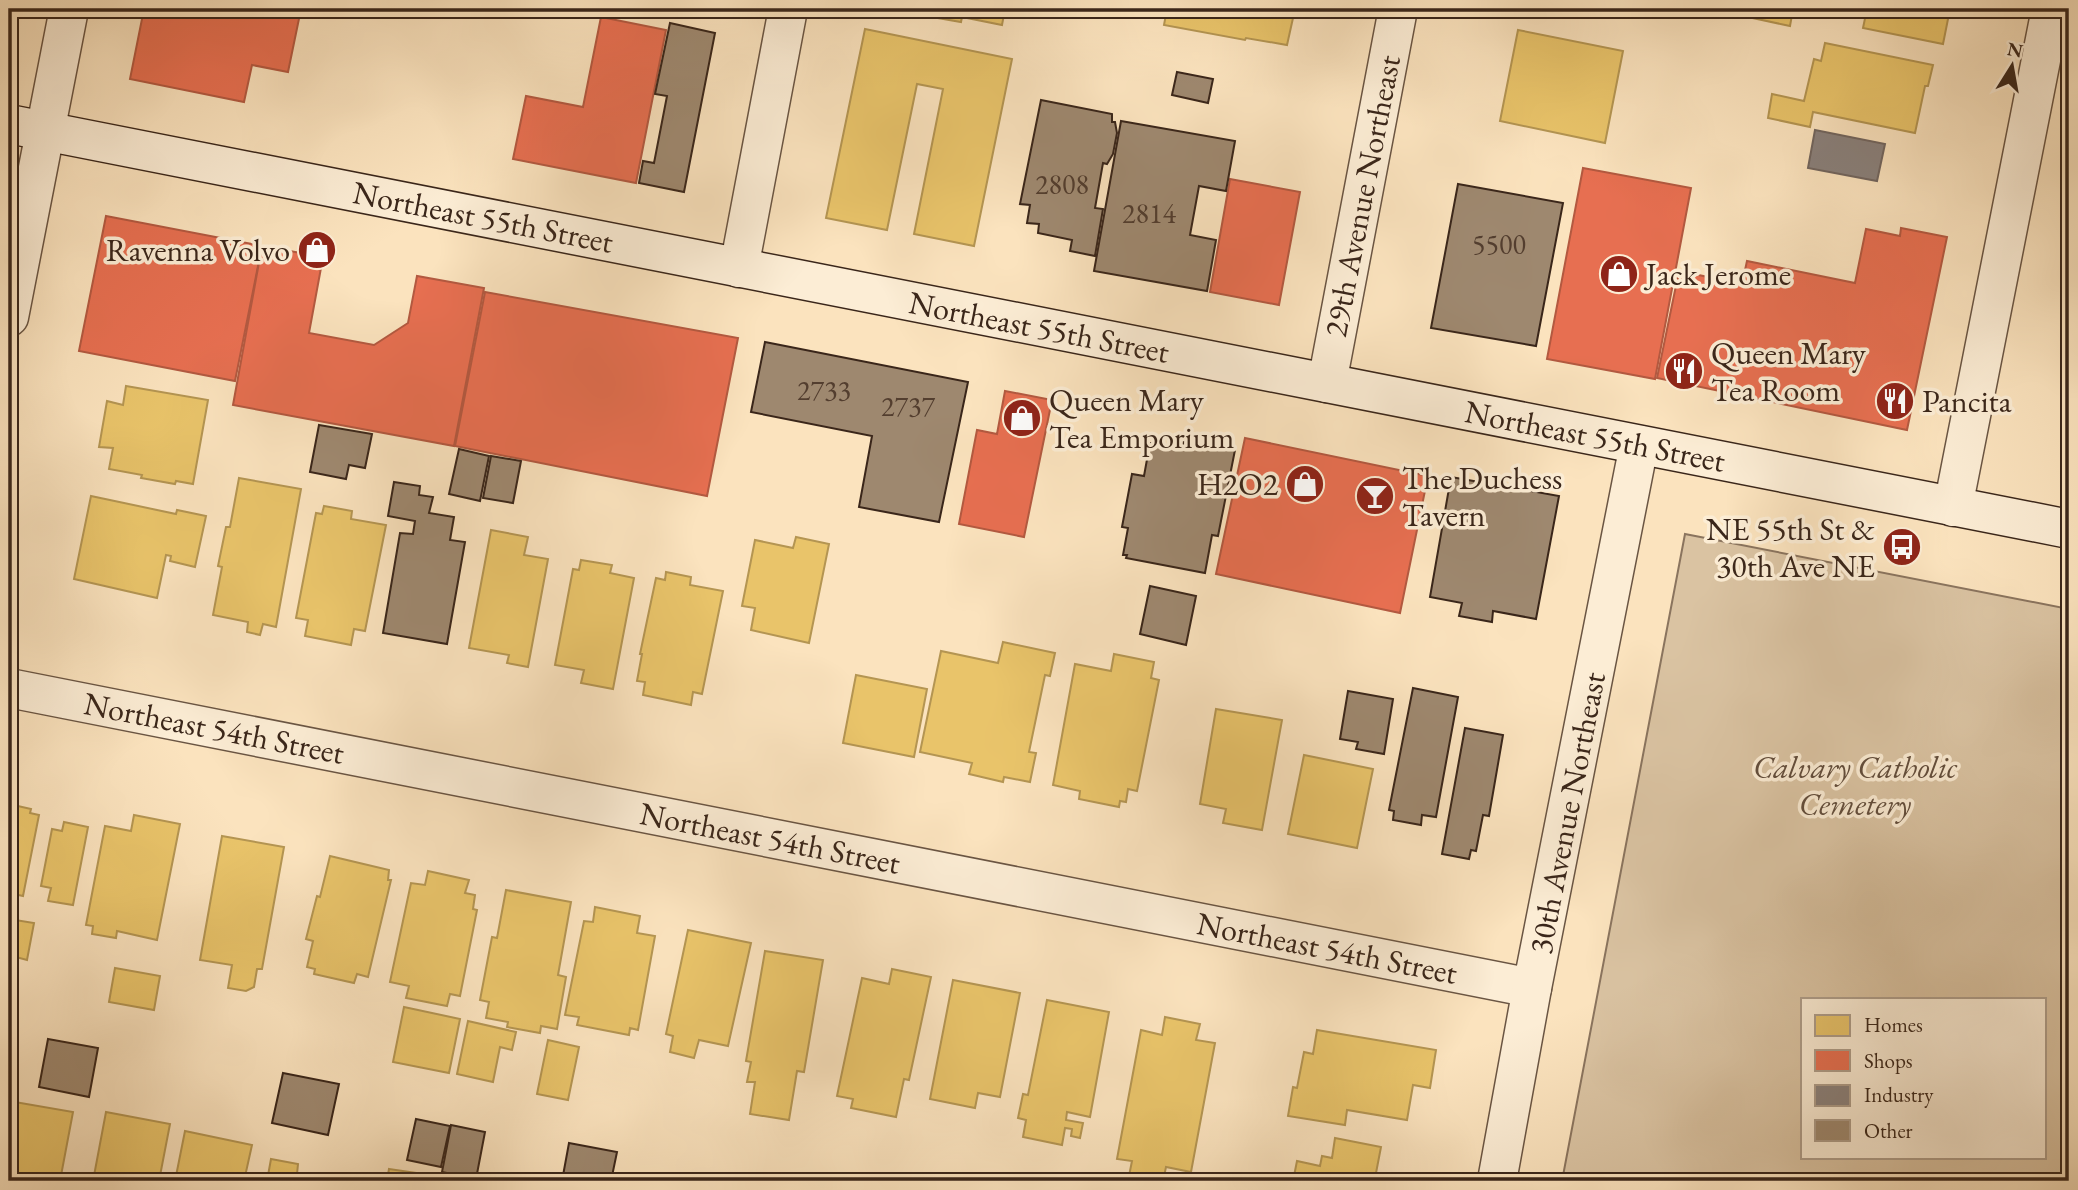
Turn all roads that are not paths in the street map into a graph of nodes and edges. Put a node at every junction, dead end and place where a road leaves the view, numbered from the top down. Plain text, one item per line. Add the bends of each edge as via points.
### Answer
1 (69, 9) edge
2 (788, 9) edge
3 (1398, 9) edge
4 (2051, 9) edge
5 (27, 127) edge
6 (739, 268) junction
7 (9, 317) edge
8 (1327, 383) junction
9 (1639, 445) junction
10 (1953, 507) junction
11 (2069, 530) edge
12 (9, 688) edge
13 (1532, 988) junction
14 (1497, 1181) edge

1 - 5 street
2 - 6 street
3 - 8 street, 29th Avenue Northeast
4 - 10 street
5 - 6 street, Northeast 55th Street
5 - 7 street
6 - 8 street, Northeast 55th Street
8 - 9 street, Northeast 55th Street
9 - 10 street, Northeast 55th Street
9 - 13 street, 30th Avenue Northeast
10 - 11 street, Northeast 55th Street
12 - 13 street, Northeast 54th Street
13 - 14 street, 30th Avenue Northeast

